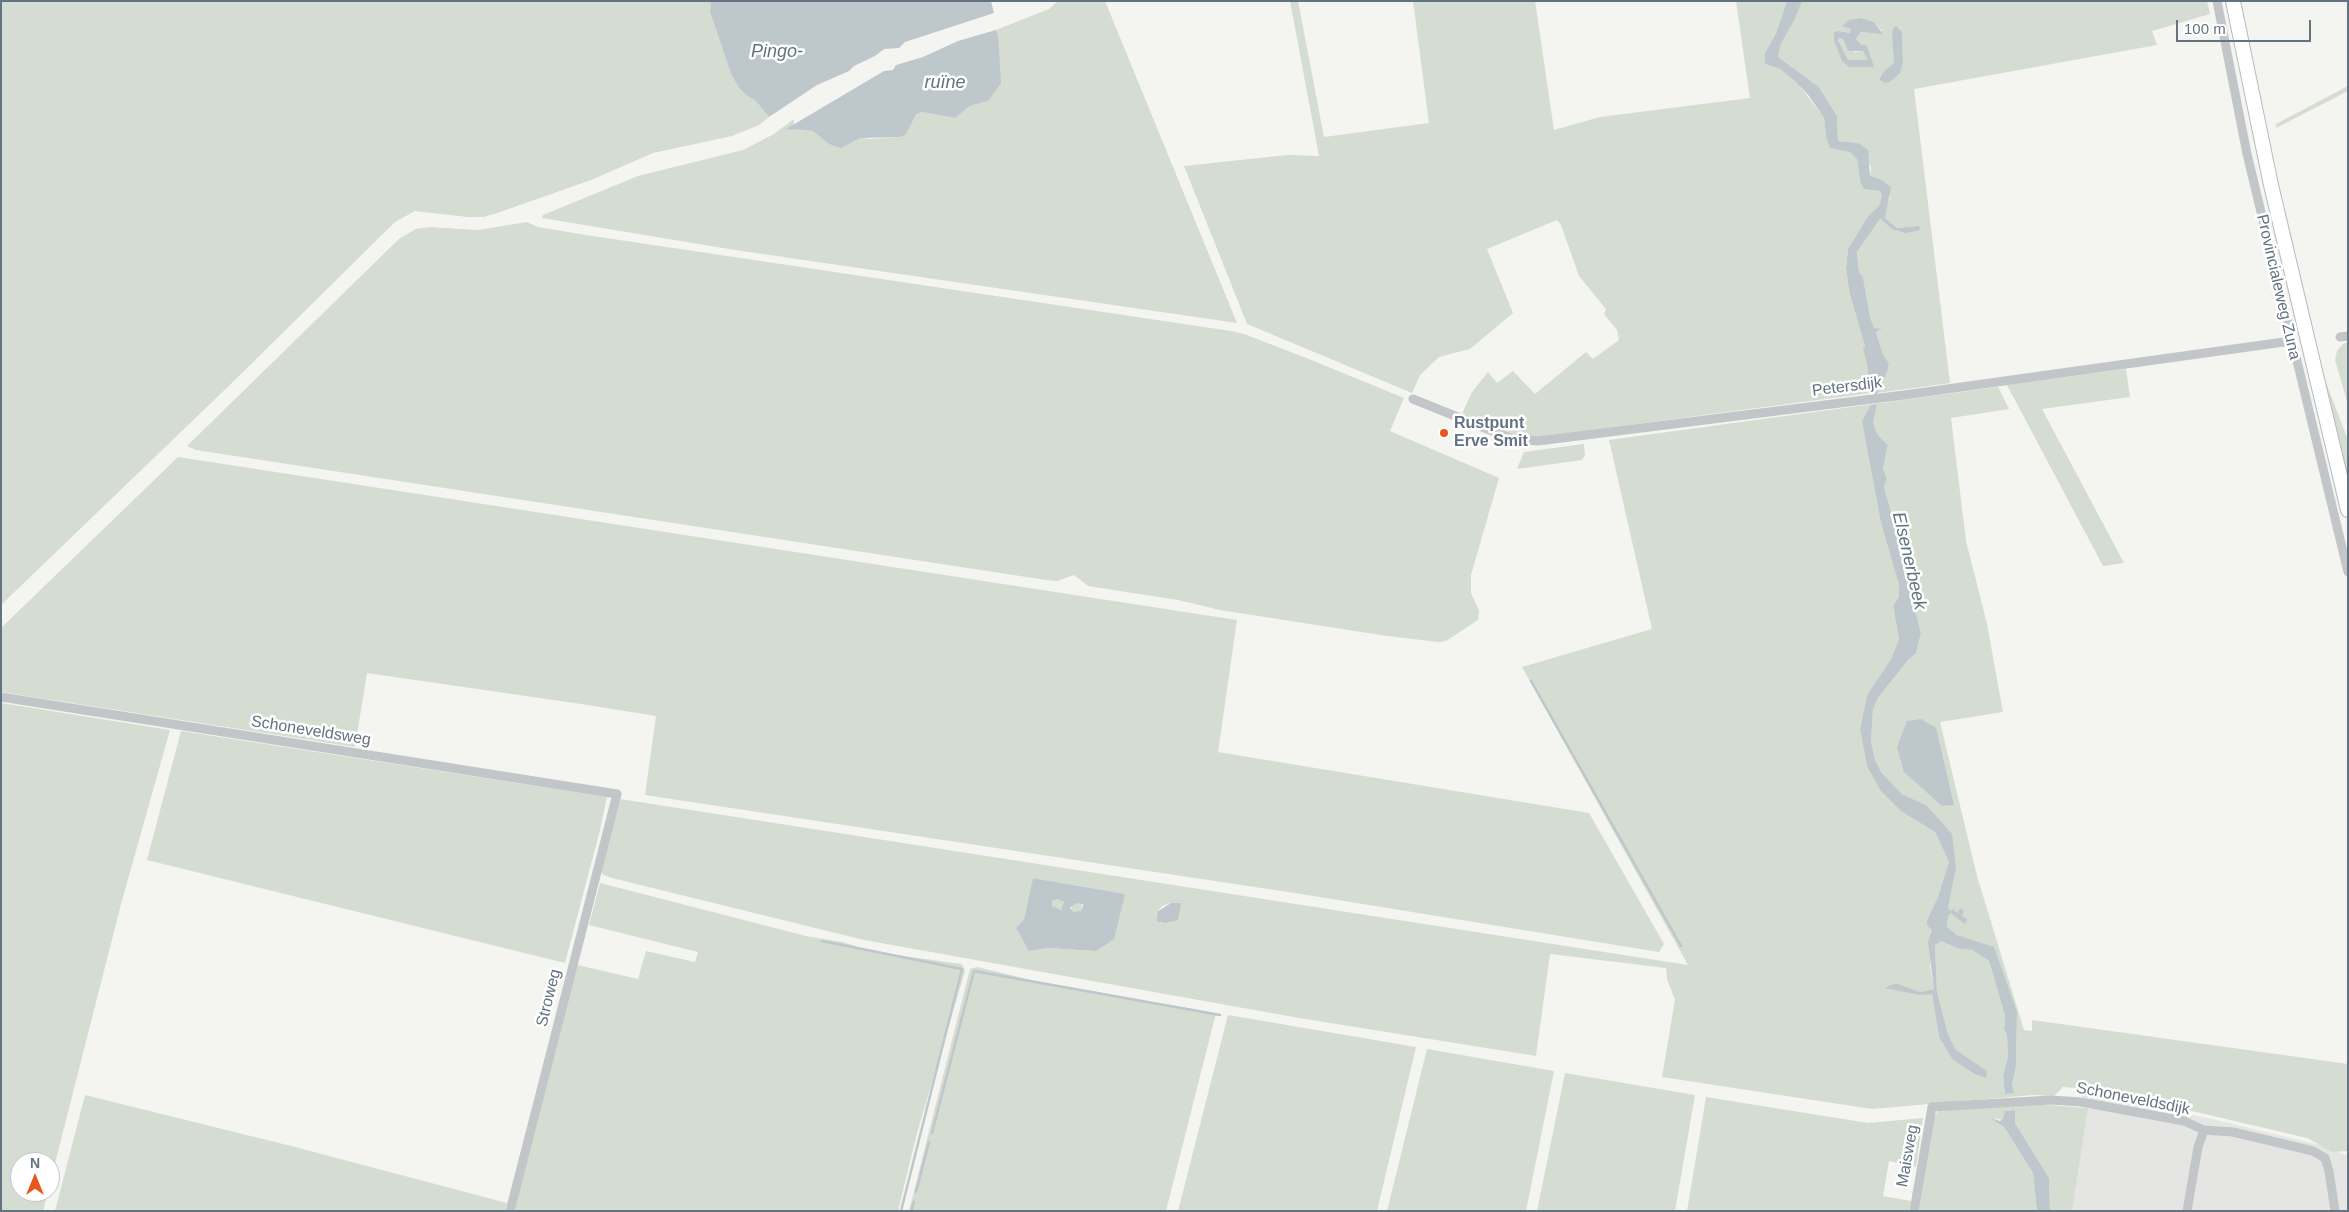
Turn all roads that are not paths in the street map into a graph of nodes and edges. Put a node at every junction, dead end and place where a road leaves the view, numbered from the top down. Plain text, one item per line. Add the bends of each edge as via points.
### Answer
1 (2217, 1) edge
2 (2233, 1) edge
3 (2291, 341) junction
4 (1413, 399) dead end
5 (2348, 510) edge
6 (2348, 572) edge
7 (1, 697) edge
8 (617, 794) joint
9 (1932, 1107) joint
10 (2204, 1130) junction
11 (510, 1211) edge
12 (1914, 1211) edge
13 (2187, 1211) edge
14 (2335, 1211) edge

1 - 3 street, Provincialeweg Zuna
2 - 5 main road, Provincialeweg Zuna via 2271,185
3 - 4 street, Petersdijk via 1538,441 1512,439
3 - 6 street, Provincialeweg Zuna
7 - 8 street, Schoneveldsweg
8 - 11 street, Stroweg
9 - 10 street, Schoneveldsdijk via 2036,1100 2080,1102 2184,1121
9 - 12 street, Maisweg
10 - 13 street
10 - 14 street, Schoneveldsdijk via 2233,1132 2313,1151 2324,1158 2329,1171

